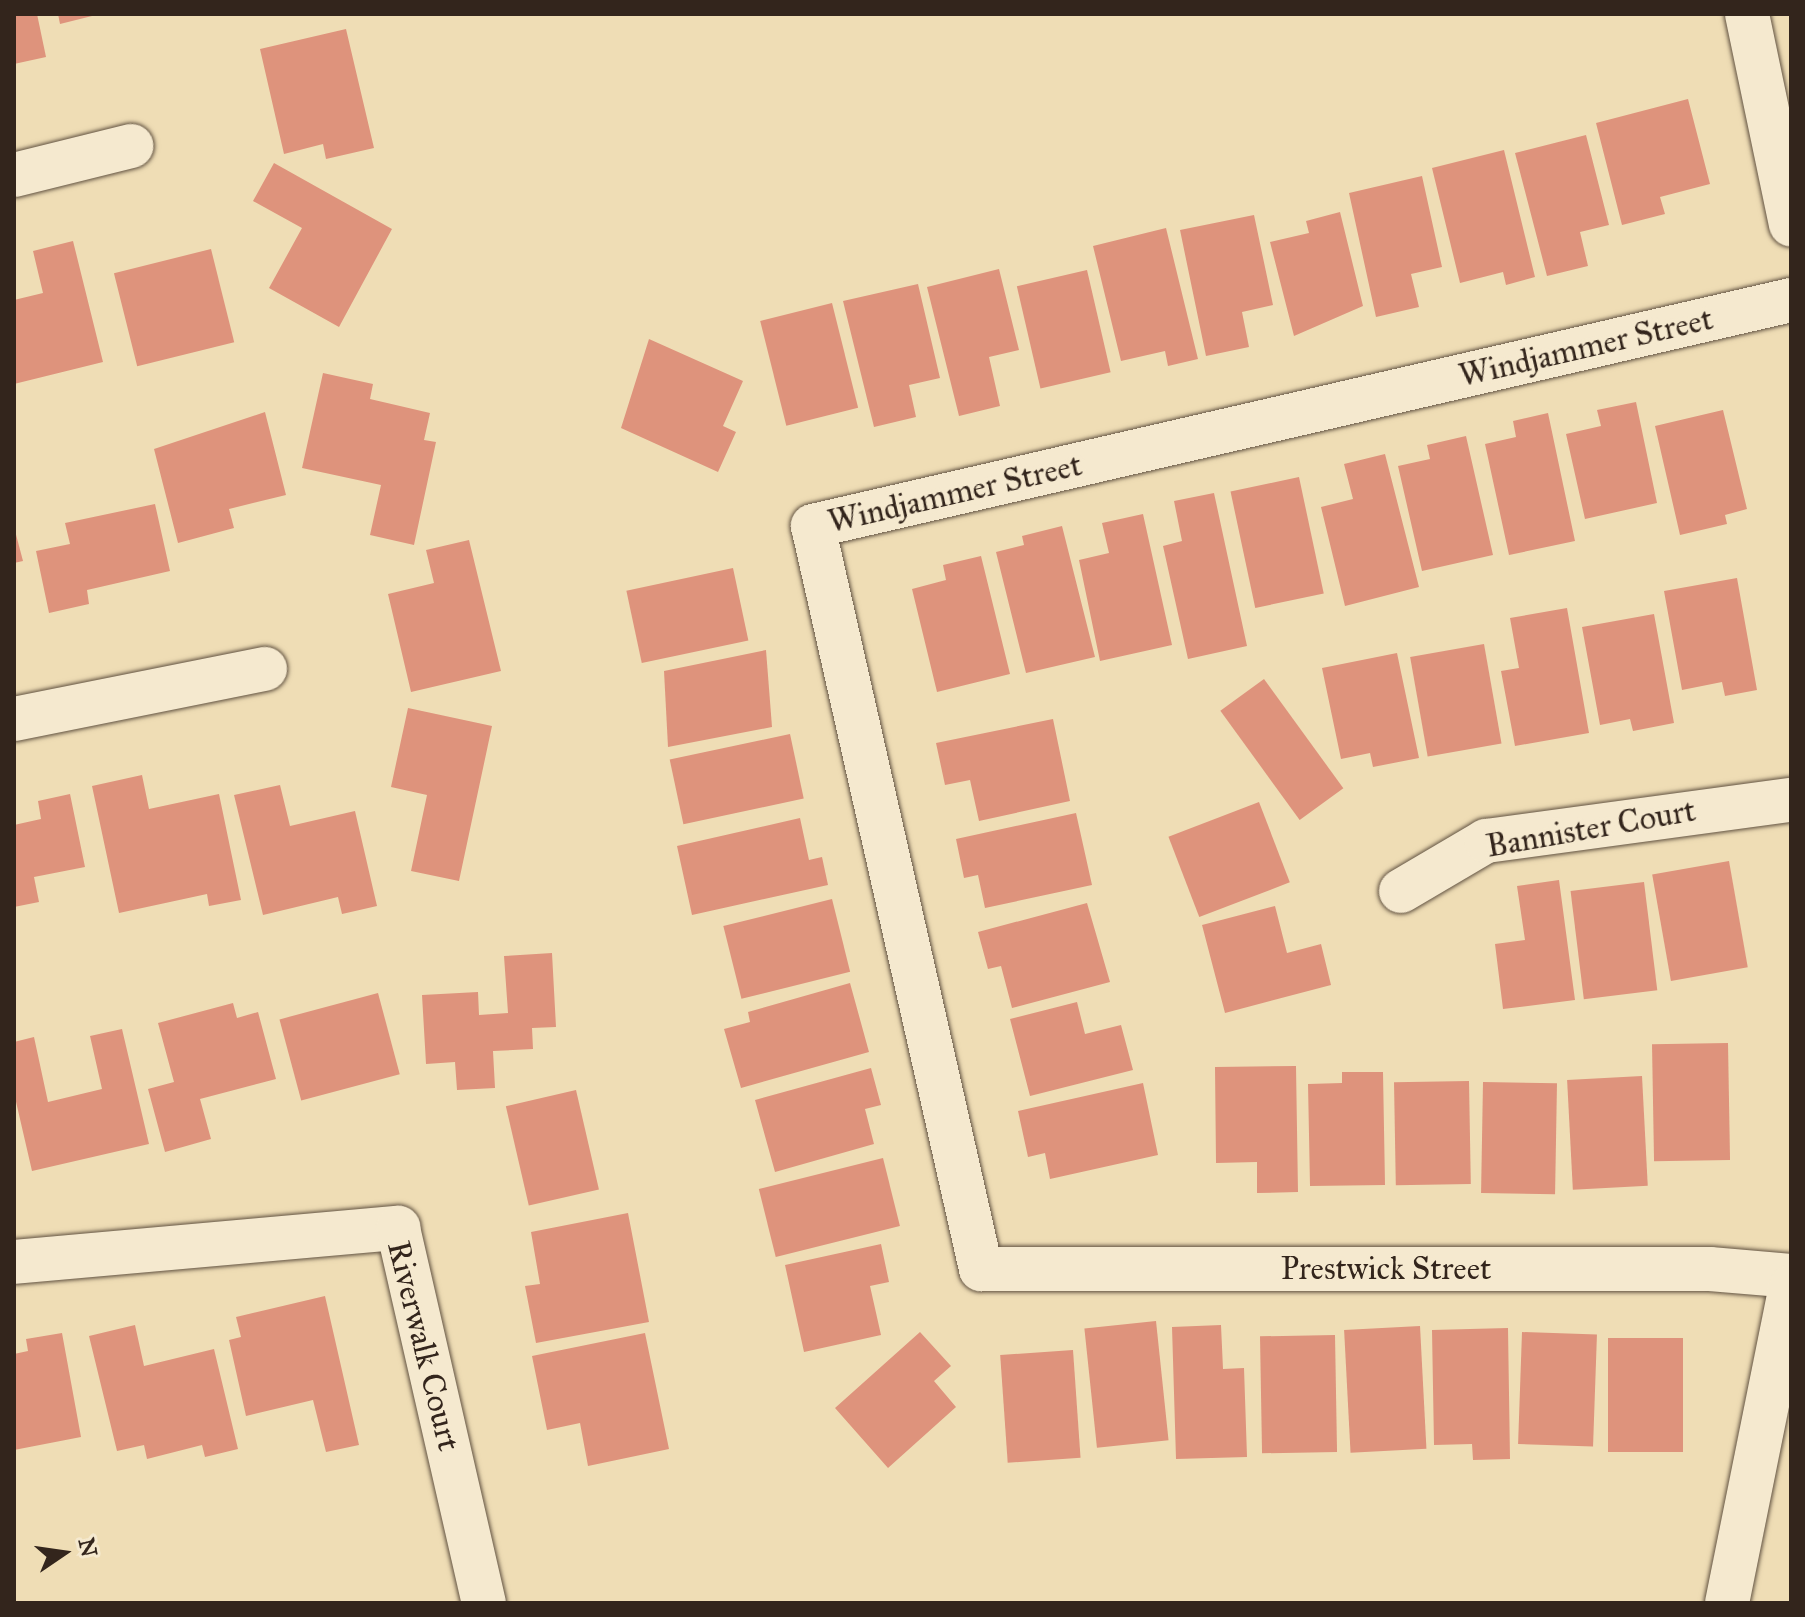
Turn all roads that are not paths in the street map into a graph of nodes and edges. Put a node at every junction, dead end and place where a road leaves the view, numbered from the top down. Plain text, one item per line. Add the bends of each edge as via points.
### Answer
1 (1747, 14) edge
2 (131, 146) dead end
3 (14, 175) edge
4 (1791, 224) edge
5 (1791, 300) edge
6 (265, 669) dead end
7 (14, 719) edge
8 (1791, 800) edge
9 (1401, 891) dead end
10 (14, 1262) edge
11 (981, 1269) joint
12 (1791, 1276) edge
13 (1791, 1287) edge
14 (484, 1603) edge
15 (1727, 1603) edge

1 - 4 street
2 - 3 street
5 - 11 street, Windjammer Street via 813,526
6 - 7 street
8 - 9 street, Bannister Court via 1486,841
10 - 14 street, Riverwalk Court via 398,1228
11 - 12 street, Prestwick Street via 1710,1269
13 - 15 street

